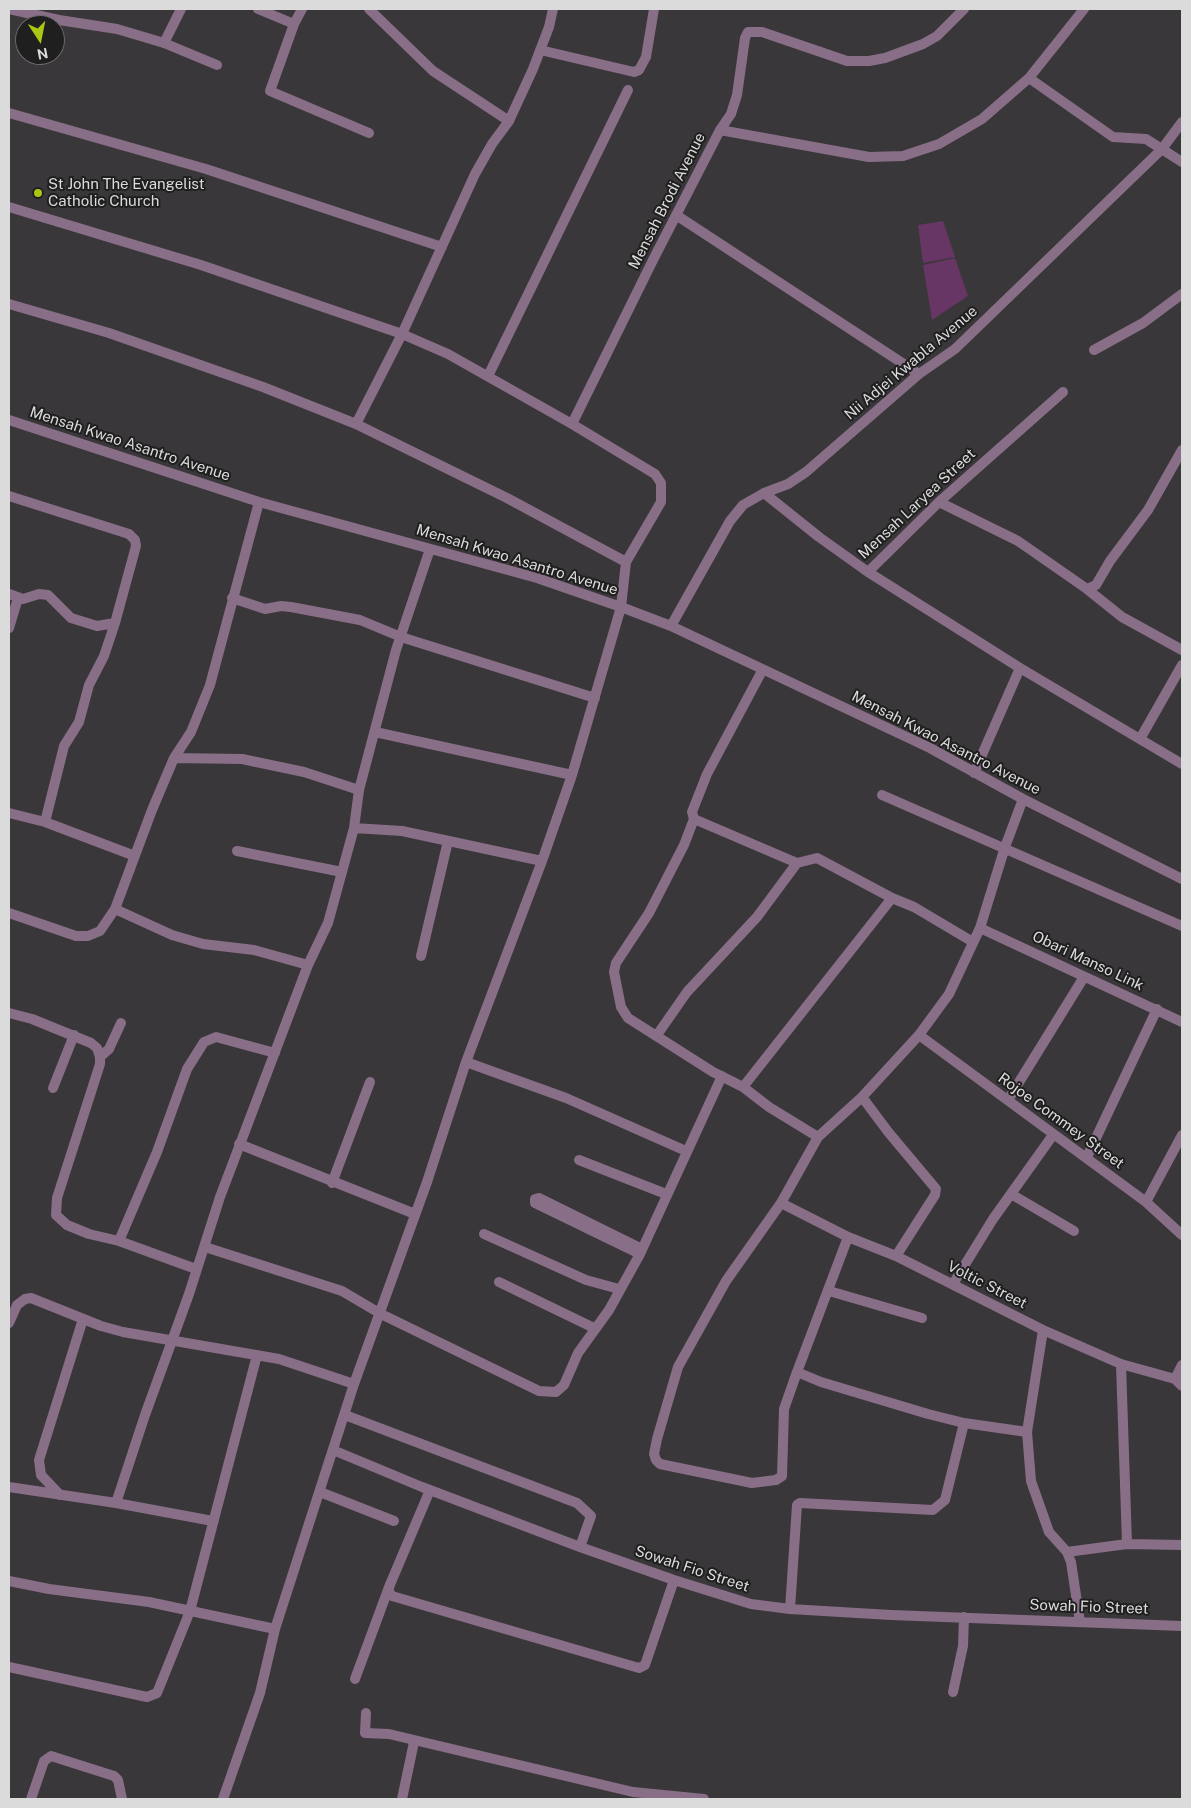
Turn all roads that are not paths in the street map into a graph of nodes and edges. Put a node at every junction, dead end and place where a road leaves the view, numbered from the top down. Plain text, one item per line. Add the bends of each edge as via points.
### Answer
1 (9, 9) edge
2 (181, 9) edge
3 (258, 9) edge
4 (302, 9) edge
5 (369, 9) edge
6 (554, 9) edge
7 (654, 9) edge
8 (964, 9) edge
9 (1084, 9) edge
10 (294, 24) junction
11 (164, 43) junction
12 (540, 50) junction
13 (217, 65) dead end
14 (1029, 78) junction
15 (628, 90) dead end
16 (9, 113) edge
17 (509, 121) junction
18 (1182, 122) edge
19 (720, 130) junction
20 (369, 133) dead end
21 (1162, 149) junction
22 (1182, 162) edge
23 (9, 207) edge
24 (676, 215) junction
25 (442, 247) junction
26 (1182, 294) edge
27 (9, 304) edge
28 (402, 334) junction
29 (1094, 350) dead end
30 (919, 374) junction
31 (488, 376) junction
32 (1063, 392) dead end
33 (9, 420) edge
34 (356, 424) junction
35 (572, 424) junction
36 (1182, 450) edge
37 (764, 492) junction
38 (9, 496) edge
39 (259, 502) junction
40 (939, 502) junction
41 (430, 549) junction
42 (626, 562) junction
43 (868, 572) junction
44 (1087, 589) junction
45 (13, 596) edge
46 (232, 598) junction
47 (621, 607) junction
48 (115, 623) junction
49 (671, 626) junction
50 (9, 628) edge
51 (401, 637) junction
52 (1182, 650) edge
53 (1182, 665) edge
54 (1020, 668) junction
55 (762, 671) junction
56 (595, 698) junction
57 (375, 732) junction
58 (1140, 739) junction
59 (174, 758) junction
60 (1182, 764) edge
61 (974, 773) junction
62 (572, 776) junction
63 (359, 790) junction
64 (882, 794) dead end
65 (1024, 799) junction
66 (9, 813) edge
67 (694, 819) junction
68 (45, 822) junction
69 (354, 828) junction
70 (448, 841) junction
71 (1005, 847) junction
72 (237, 851) dead end
73 (135, 856) junction
74 (542, 861) junction
75 (797, 863) junction
76 (342, 872) junction
77 (1182, 879) edge
78 (892, 898) junction
79 (115, 909) junction
80 (9, 913) edge
81 (1182, 926) edge
82 (980, 928) junction
83 (973, 942) junction
84 (421, 956) dead end
85 (308, 965) junction
86 (1084, 977) junction
87 (1157, 1009) junction
88 (9, 1013) edge
89 (1182, 1022) edge
90 (121, 1023) dead end
91 (74, 1035) junction
92 (657, 1035) junction
93 (919, 1035) junction
94 (275, 1053) junction
95 (100, 1057) junction
96 (466, 1062) junction
97 (722, 1076) junction
98 (370, 1082) dead end
99 (743, 1087) junction
100 (53, 1088) dead end
101 (862, 1097) junction
102 (1008, 1100) junction
103 (1053, 1135) junction
104 (1182, 1135) edge
105 (818, 1137) junction
106 (239, 1144) junction
107 (686, 1151) junction
108 (1087, 1158) junction
109 (579, 1160) dead end
110 (332, 1183) junction
111 (666, 1194) junction
112 (1011, 1194) junction
113 (1146, 1202) junction
114 (782, 1203) junction
115 (415, 1214) junction
116 (575, 1218) dead end
117 (1074, 1231) dead end
118 (484, 1234) dead end
119 (1182, 1235) edge
120 (848, 1237) junction
121 (119, 1241) junction
122 (205, 1247) junction
123 (641, 1252) junction
124 (896, 1256) junction
125 (196, 1269) junction
126 (499, 1282) dead end
127 (953, 1284) junction
128 (619, 1289) junction
129 (829, 1291) junction
130 (381, 1314) junction
131 (922, 1318) dead end
132 (83, 1319) junction
133 (9, 1324) edge
134 (594, 1328) junction
135 (1043, 1330) junction
136 (171, 1341) junction
137 (257, 1355) junction
138 (1121, 1364) junction
139 (1182, 1364) edge
140 (797, 1372) junction
141 (1178, 1383) edge
142 (354, 1384) junction
143 (345, 1416) junction
144 (964, 1423) junction
145 (1026, 1432) junction
146 (333, 1450) junction
147 (9, 1487) edge
148 (430, 1490) junction
149 (320, 1492) junction
150 (60, 1494) junction
151 (116, 1503) junction
152 (213, 1521) junction
153 (394, 1521) dead end
154 (1127, 1544) junction
155 (1182, 1545) edge
156 (580, 1546) junction
157 (1067, 1552) junction
158 (674, 1580) junction
159 (9, 1581) edge
160 (389, 1587) junction
161 (790, 1610) junction
162 (190, 1611) junction
163 (964, 1617) junction
164 (1080, 1622) junction
165 (1182, 1626) edge
166 (275, 1629) junction
167 (9, 1667) edge
168 (355, 1679) dead end
169 (953, 1692) dead end
170 (366, 1713) dead end
171 (414, 1742) junction
172 (632, 1795) edge
173 (31, 1799) edge
174 (122, 1799) edge
175 (223, 1799) edge
176 (402, 1799) edge
177 (704, 1799) edge

1 - 11 street via 117,29
2 - 11 street
3 - 10 street
4 - 10 street
5 - 17 street via 433,71
6 - 12 street
7 - 12 street via 646,57 640,70 634,72
8 - 19 street via 937,36 923,44 869,61 847,61 762,32 748,32 737,95
9 - 14 street, Mensah Brodi Avenue
10 - 20 street via 270,91
11 - 13 street
12 - 17 street
14 - 19 street, Mensah Brodi Avenue via 982,119 939,144 902,156 869,157
14 - 21 street via 1114,137 1146,139
15 - 31 street
16 - 25 street via 206,169
17 - 25 street via 492,144
18 - 21 street, Nii Adjei Kwabla Avenue
19 - 24 street, Mensah Brodi Avenue
21 - 22 street
21 - 30 street, Nii Adjei Kwabla Avenue via 962,342
23 - 28 street via 201,265
24 - 30 street
24 - 35 street, Mensah Brodi Avenue
25 - 28 street
26 - 29 street via 1143,323
27 - 34 street via 109,333 263,387
28 - 31 street
28 - 34 street
30 - 37 street, Nii Adjei Kwabla Avenue via 806,472 788,484
31 - 35 street
32 - 40 street, Mensah Laryea Street
33 - 39 street, Mensah Kwao Asantro Avenue
34 - 42 street via 489,489
35 - 42 street via 655,474 662,483 661,502
36 - 44 street via 1148,510 1096,585
37 - 43 street, Mensah Laryea Street
37 - 49 street, Nii Adjei Kwabla Avenue via 743,505 730,521
38 - 48 street via 129,534 135,540
39 - 41 street, Mensah Kwao Asantro Avenue
39 - 46 street
40 - 43 street, Mensah Laryea Street
40 - 44 street via 1018,541
41 - 47 street, Mensah Kwao Asantro Avenue via 537,578
41 - 51 street
42 - 47 street
43 - 54 street
44 - 52 street via 1122,617
45 - 48 street via 48,595 72,618 97,626
45 - 50 street
46 - 51 street via 265,609 291,607 360,620
46 - 59 street via 201,708 191,732
47 - 49 street, Mensah Kwao Asantro Avenue
47 - 56 street
48 - 68 street via 104,656 89,685 79,722 64,746
49 - 55 street, Mensah Kwao Asantro Avenue
51 - 56 street
51 - 57 street
53 - 58 street
54 - 58 street
54 - 61 street
55 - 61 street, Mensah Kwao Asantro Avenue via 922,744
55 - 67 street via 707,774 692,812
56 - 62 street
57 - 62 street
57 - 63 street
58 - 60 street
59 - 63 street via 242,759 304,772
59 - 73 street
61 - 65 street, Mensah Kwao Asantro Avenue
62 - 74 street
63 - 69 street
64 - 71 street
65 - 71 street
65 - 77 street, Mensah Kwao Asantro Avenue
66 - 68 street
67 - 75 street
67 - 92 street via 649,913 616,963 614,972 621,1006 628,1018
68 - 73 street
69 - 70 street via 402,831
69 - 76 street
70 - 74 street
70 - 84 street
71 - 81 street
71 - 82 street
72 - 76 street
73 - 79 street
74 - 96 street
75 - 78 street via 817,858
75 - 92 street via 757,917 687,992
76 - 85 street via 328,923
78 - 83 street via 914,907
78 - 99 street
79 - 80 street via 100,931 88,936 76,936
79 - 85 street via 172,935 203,944 254,950
82 - 83 street
82 - 86 street, Obari Manso Link
83 - 93 street via 949,994
85 - 94 street
86 - 87 street, Obari Manso Link
86 - 102 street
87 - 89 street, Obari Manso Link
87 - 108 street
88 - 91 street
90 - 95 street via 109,1049
91 - 95 street via 97,1048
91 - 100 street
92 - 97 street
93 - 101 street
93 - 102 street, Rojoe Commey Street
94 - 106 street
94 - 121 street via 216,1037 204,1042 187,1069 157,1152
95 - 121 street via 57,1198 56,1214 67,1225
96 - 107 street via 556,1094
96 - 115 street
97 - 99 street
97 - 107 street
98 - 110 street
99 - 105 street
101 - 105 street
101 - 124 street via 936,1189
102 - 103 street, Rojoe Commey Street
103 - 108 street, Rojoe Commey Street
103 - 112 street
104 - 113 street
105 - 114 street
106 - 110 street
106 - 122 street
107 - 111 street
108 - 113 street, Rojoe Commey Street
109 - 111 street
110 - 115 street
111 - 123 street
112 - 117 street
112 - 127 street
113 - 119 street, Rojoe Commey Street
114 - 120 street, Voltic Street
114 - 140 street via 726,1281 678,1367 657,1438 656,1460 660,1464 752,1483 776,1480 782,1476 784,1410
115 - 130 street
116 - 123 street
118 - 128 street via 586,1280
120 - 124 street, Voltic Street
120 - 129 street
121 - 125 street
122 - 125 street
122 - 130 street via 342,1291
123 - 128 street
124 - 127 street, Voltic Street
125 - 136 street via 190,1294
126 - 134 street
127 - 135 street, Voltic Street
128 - 134 street via 609,1310
129 - 131 street
129 - 140 street
130 - 134 street via 539,1391 551,1393 564,1385 573,1361
130 - 142 street
132 - 133 street via 31,1298 17,1305
132 - 136 street via 123,1332
132 - 150 street via 39,1460 41,1475
135 - 138 street, Voltic Street
135 - 145 street
136 - 137 street
136 - 151 street
137 - 142 street via 280,1359
137 - 152 street
138 - 141 street, Voltic Street
138 - 154 street
139 - 141 street
140 - 144 street via 830,1385
142 - 143 street
143 - 146 street
143 - 156 street via 577,1504 591,1516
144 - 145 street
144 - 161 street via 945,1500 933,1510 797,1505
145 - 157 street via 1029,1473 1042,1519
146 - 148 street, Sowah Fio Street
146 - 149 street
147 - 150 street
148 - 156 street, Sowah Fio Street
148 - 160 street
149 - 153 street
149 - 166 street
150 - 151 street
151 - 152 street
152 - 162 street
154 - 155 street
154 - 157 street
156 - 158 street, Sowah Fio Street
157 - 164 street via 1073,1569
158 - 160 street via 645,1665 635,1668 392,1596
158 - 161 street, Sowah Fio Street via 732,1600
159 - 162 street
160 - 168 street
161 - 163 street, Sowah Fio Street
162 - 166 street
162 - 167 street via 152,1696
163 - 164 street, Sowah Fio Street
163 - 169 street via 963,1646
164 - 165 street, Sowah Fio Street
166 - 175 street via 260,1693
170 - 171 street via 365,1733 389,1734
171 - 172 street
171 - 176 street
172 - 177 street
173 - 174 street via 44,1761 51,1756 114,1776

